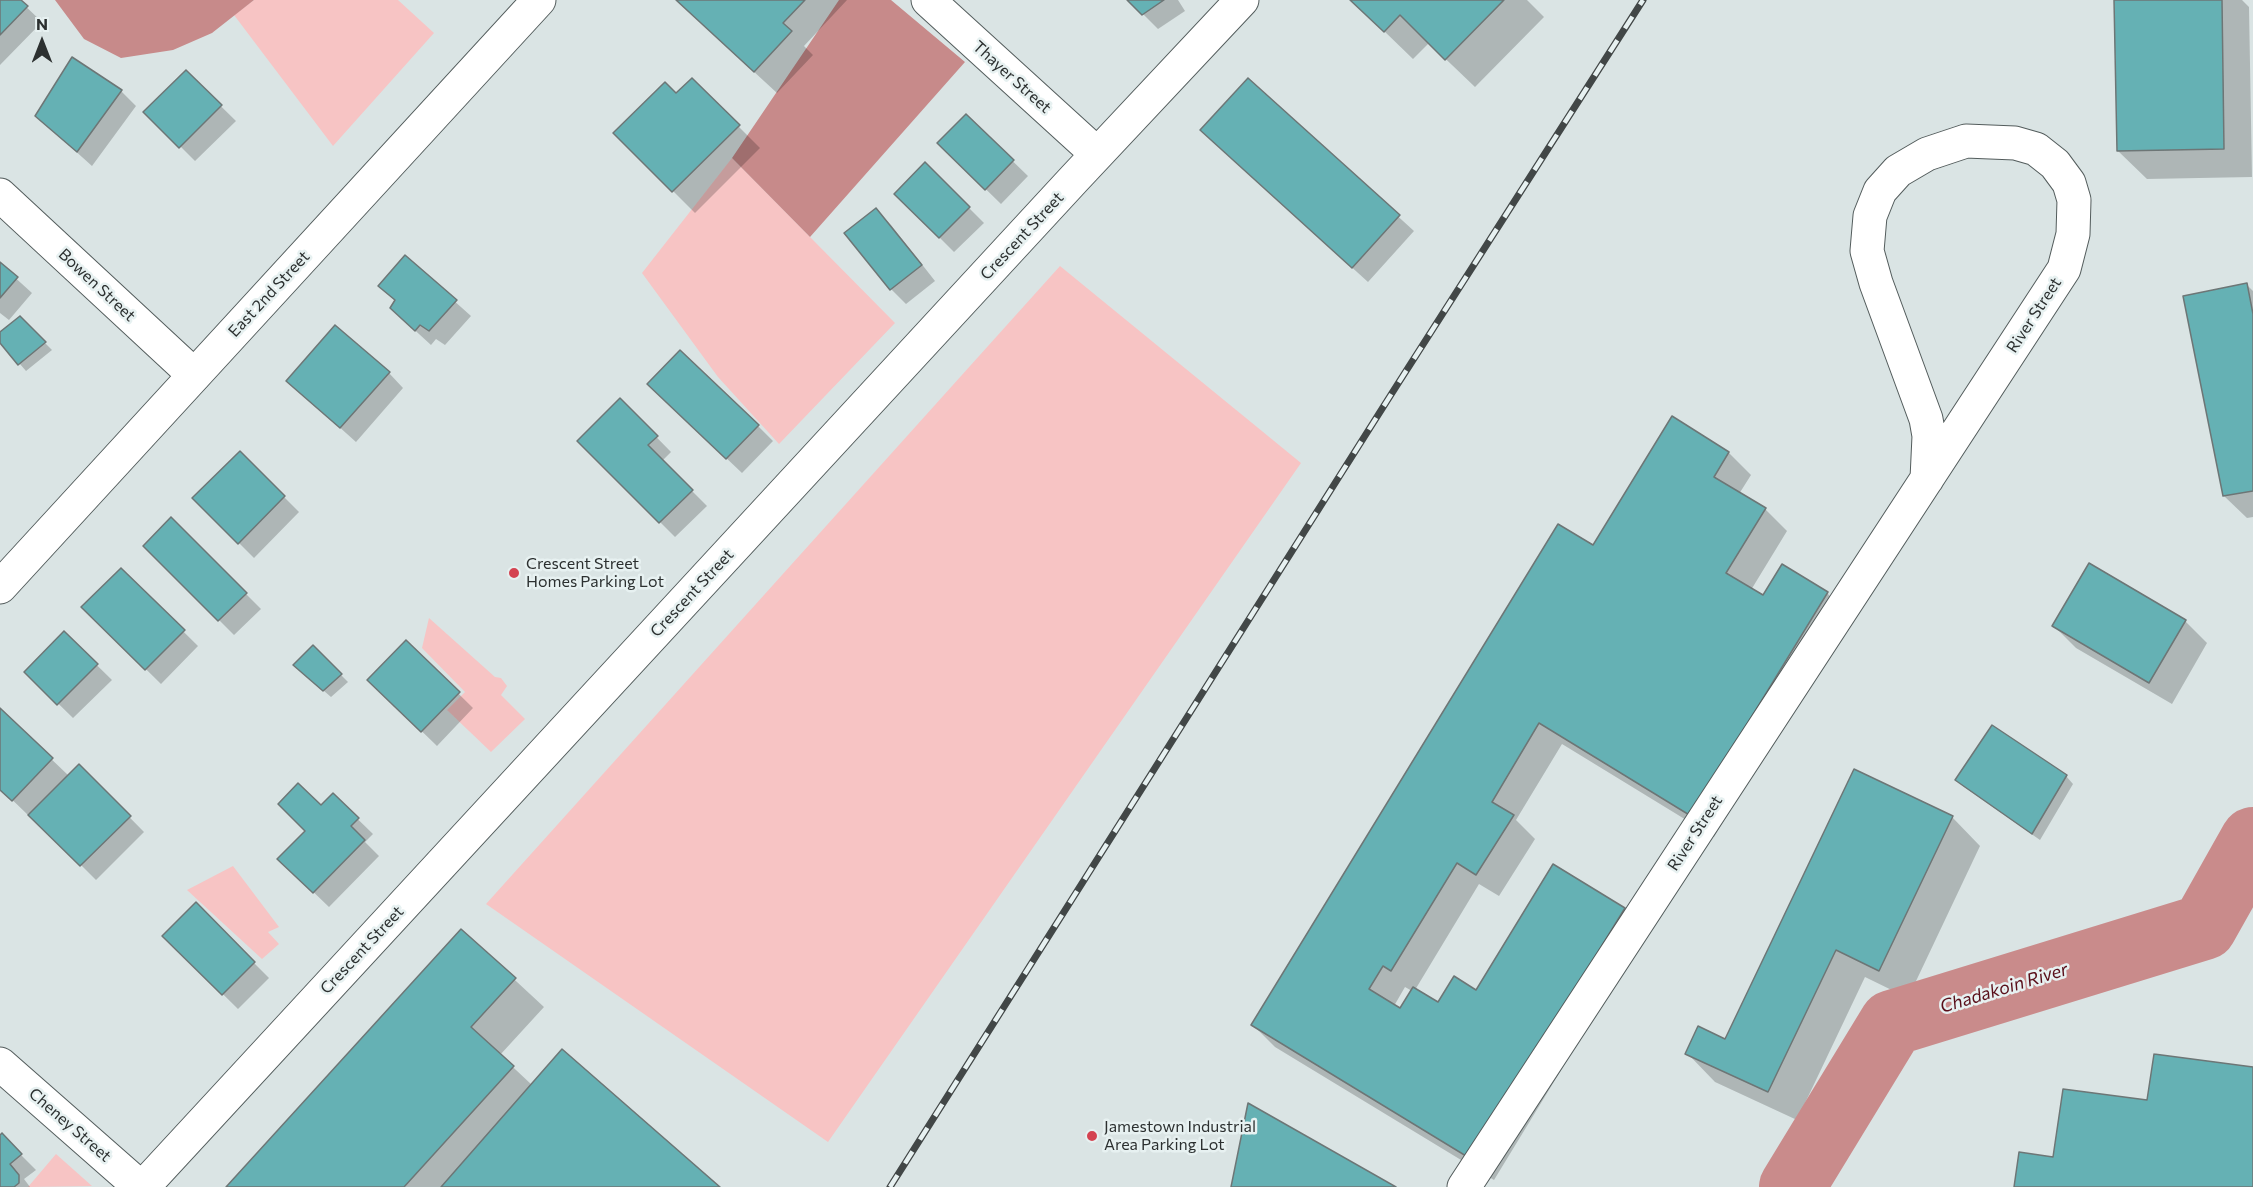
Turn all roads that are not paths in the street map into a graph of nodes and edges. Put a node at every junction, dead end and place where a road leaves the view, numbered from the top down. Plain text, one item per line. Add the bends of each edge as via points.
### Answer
1 (538, 0) edge
2 (928, 0) edge
3 (1242, 0) edge
4 (1097, 154) junction
5 (0, 195) edge
6 (194, 375) junction
7 (1927, 479) junction
8 (0, 587) edge
9 (0, 1064) edge
10 (141, 1187) edge
11 (1464, 1187) edge

1 - 6 street, East 2nd Street
2 - 4 street, Thayer Street
3 - 4 street, Crescent Street
4 - 10 street, Crescent Street
5 - 6 street, Bowen Street
6 - 8 street, East 2nd Street
7 - 7 street, River Street via 2064,269 2073,234 2074,200 2069,183 2055,164 2036,149 2015,143 1966,141 1927,154 1898,171 1880,191 1870,216 1867,251 1926,419
7 - 11 street, River Street
9 - 10 street, Cheney Street

